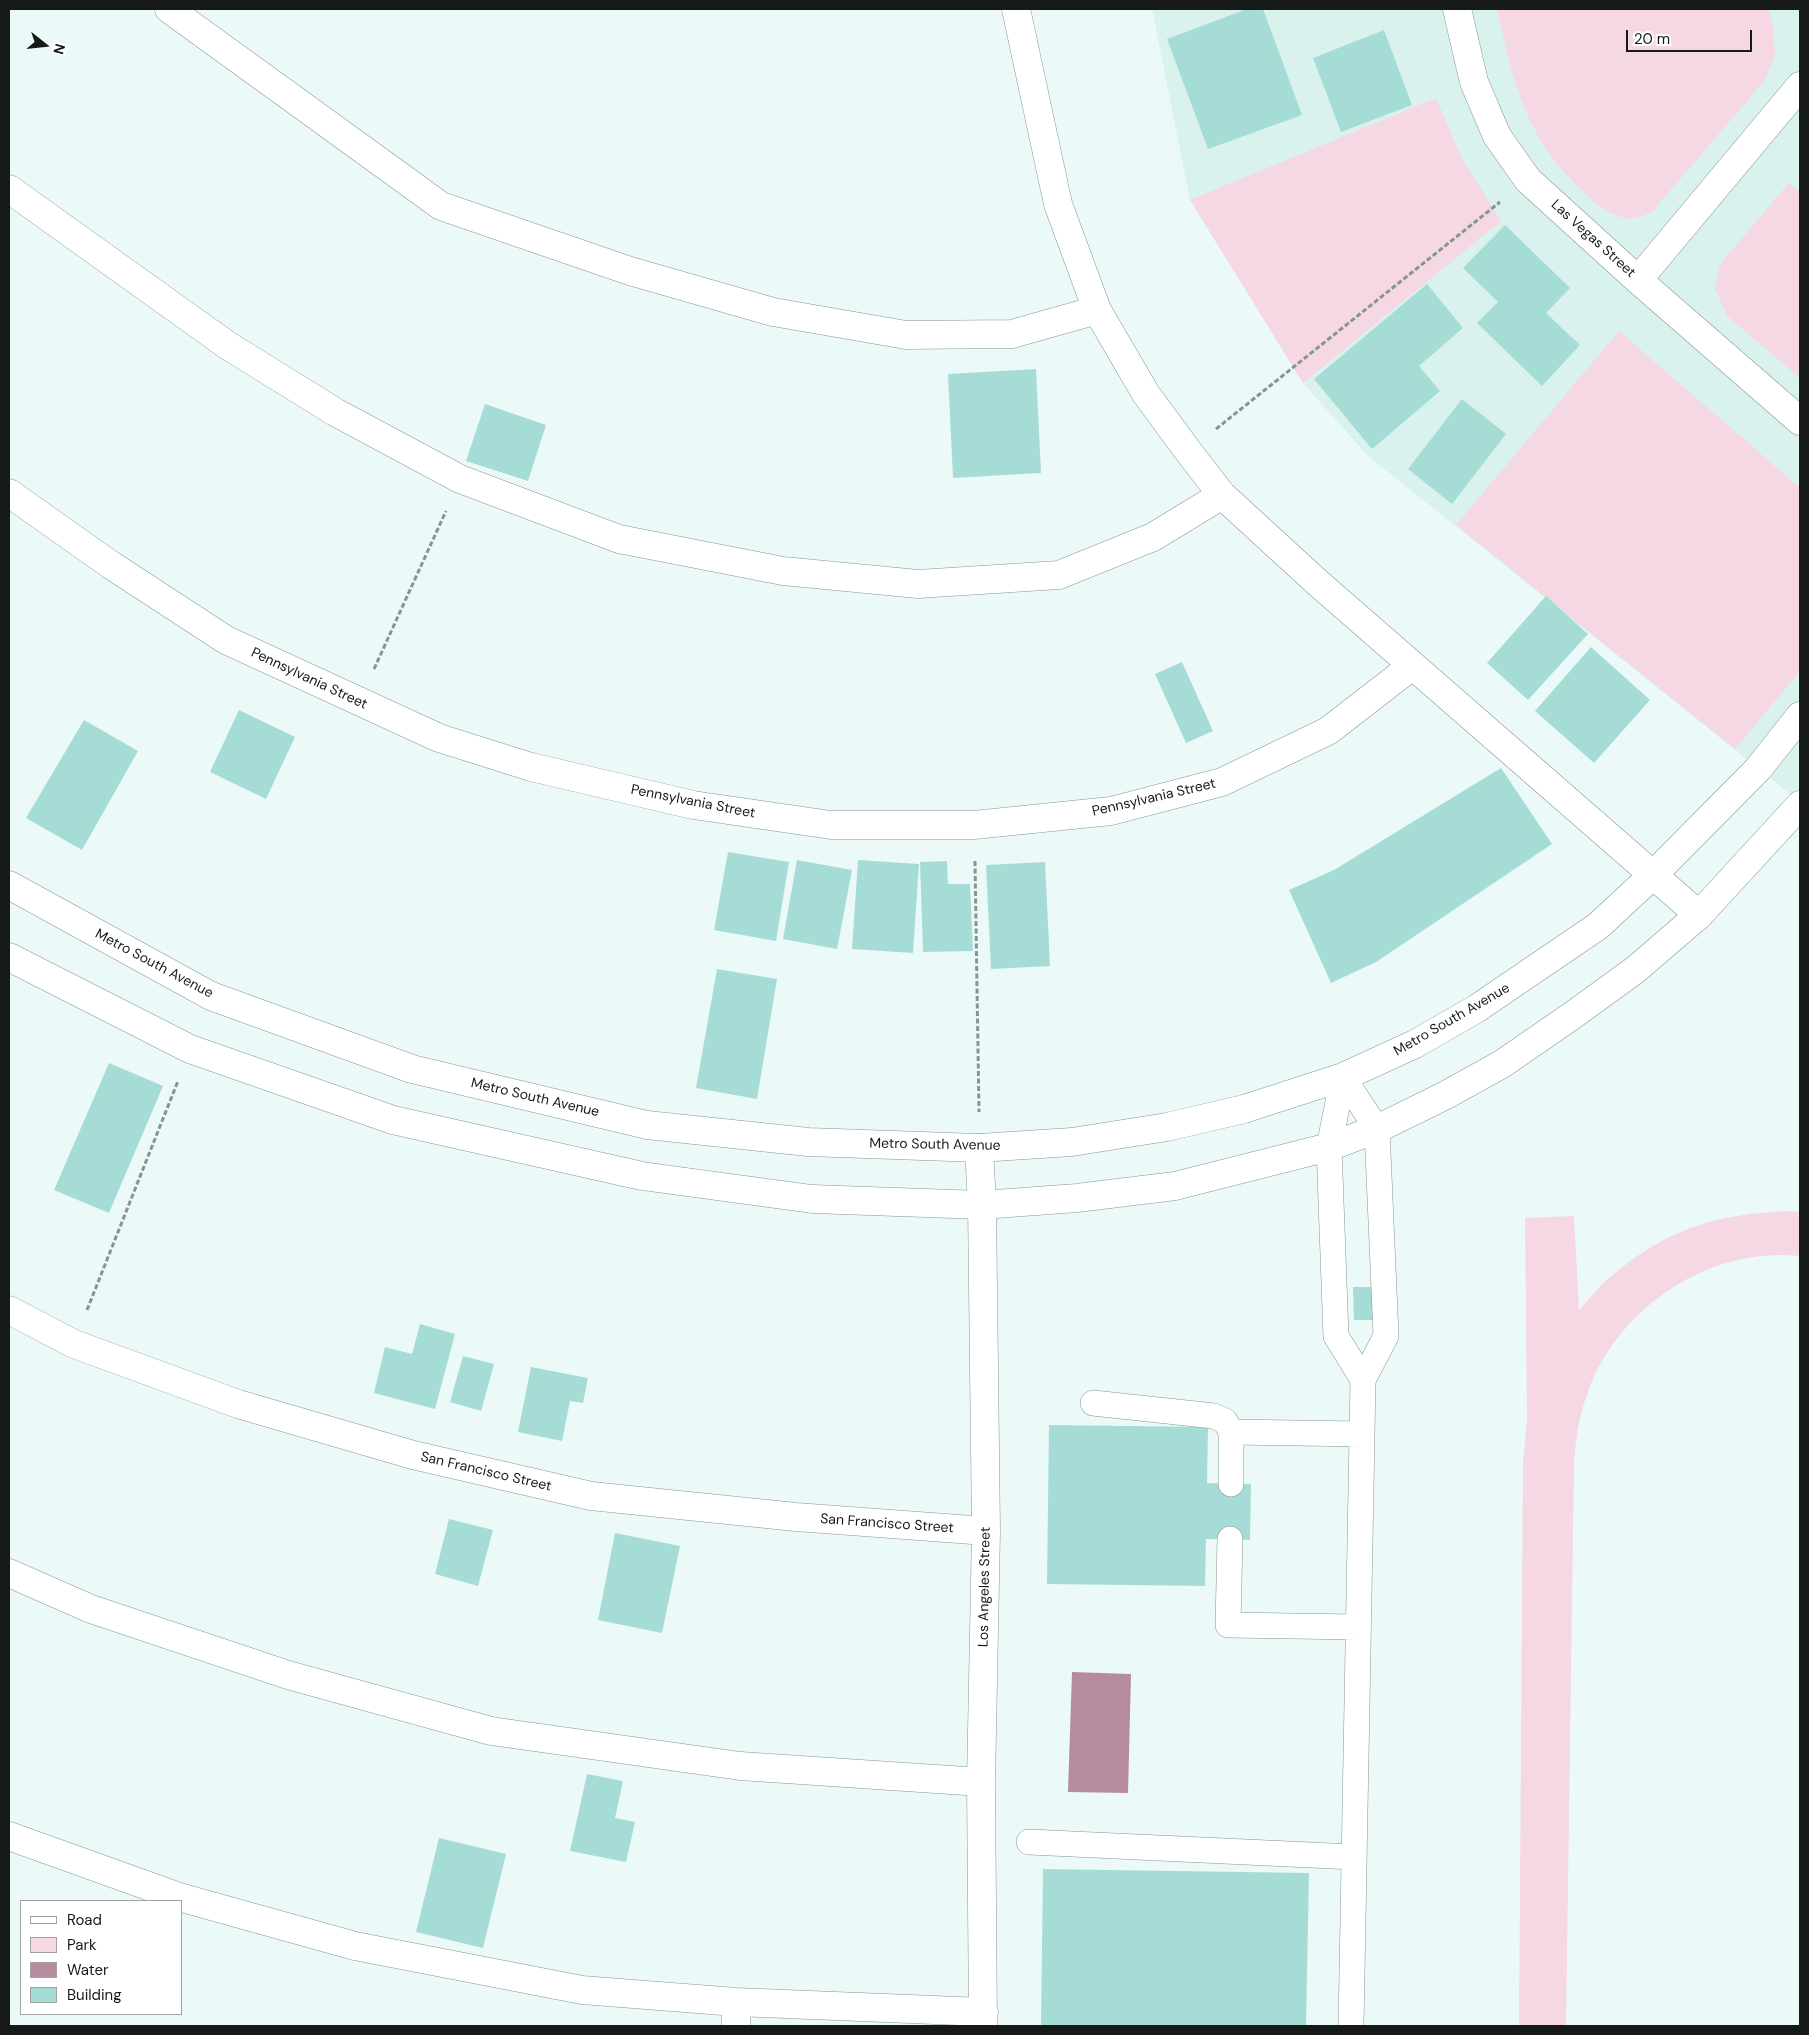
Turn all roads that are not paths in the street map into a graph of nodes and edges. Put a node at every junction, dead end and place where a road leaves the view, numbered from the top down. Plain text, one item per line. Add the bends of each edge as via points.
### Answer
1 (169, 9) edge
2 (1016, 9) edge
3 (1458, 9) edge
4 (1800, 86) edge
5 (9, 189) edge
6 (1638, 280) junction
7 (1097, 310) junction
8 (1800, 421) edge
9 (9, 493) edge
10 (1222, 495) junction
11 (1412, 666) junction
12 (1800, 716) edge
13 (1800, 806) edge
14 (1654, 874) junction
15 (9, 885) edge
16 (1699, 915) junction
17 (9, 957) edge
18 (1343, 1077) junction
19 (1378, 1129) junction
20 (979, 1148) junction
21 (1329, 1148) junction
22 (982, 1205) junction
23 (9, 1310) edge
24 (1363, 1380) junction
25 (1093, 1404) dead end
26 (1231, 1432) junction
27 (1362, 1434) junction
28 (1231, 1484) dead end
29 (986, 1531) junction
30 (1230, 1539) dead end
31 (9, 1573) edge
32 (1358, 1627) junction
33 (981, 1782) junction
34 (9, 1836) edge
35 (1029, 1842) dead end
36 (1354, 1856) junction
37 (736, 2014) edge
38 (983, 2019) edge
39 (1351, 2026) edge

1 - 7 street via 441,206 630,271 773,312 906,335 1012,334
2 - 7 street via 1058,204
3 - 6 street, Las Vegas Street via 1474,82 1497,136 1528,180
4 - 6 street
5 - 10 street via 227,346 335,412 460,479 619,539 783,571 918,584 1059,575 1153,537
6 - 8 street, Las Vegas Street
7 - 10 street via 1146,394
9 - 11 street, Pennsylvania Street via 226,640 439,738 531,767 693,805 831,825 974,825 1111,811 1222,782 1328,731
10 - 11 street
11 - 14 street
12 - 14 street, Metro South Avenue via 1758,769
13 - 16 street
14 - 16 street
14 - 18 street, Metro South Avenue via 1598,926 1508,988 1415,1044
15 - 20 street, Metro South Avenue via 211,996 412,1069 647,1125 808,1142
16 - 19 street via 1635,970 1502,1064
17 - 22 street via 190,1049 393,1120 642,1176 812,1199
18 - 19 lane
18 - 20 street, Metro South Avenue via 1244,1109 1168,1127 1072,1142
18 - 21 lane
19 - 21 street
19 - 24 lane via 1386,1336
20 - 22 street, Los Angeles Street
21 - 22 street via 1175,1186
21 - 24 lane via 1336,1336
22 - 29 street, Los Angeles Street
23 - 29 street, San Francisco Street via 74,1344 248,1407 413,1455 591,1496 796,1517
24 - 27 lane
25 - 26 lane via 1214,1416 1225,1422
26 - 27 lane
26 - 28 lane
27 - 32 lane
29 - 33 street, Los Angeles Street
30 - 32 lane via 1228,1625
31 - 33 street via 91,1609 288,1675 491,1732 740,1766
32 - 36 lane
33 - 38 street, Los Angeles Street
34 - 37 street via 179,1897 354,1946 582,1990
35 - 36 lane
36 - 39 lane
37 - 38 street

